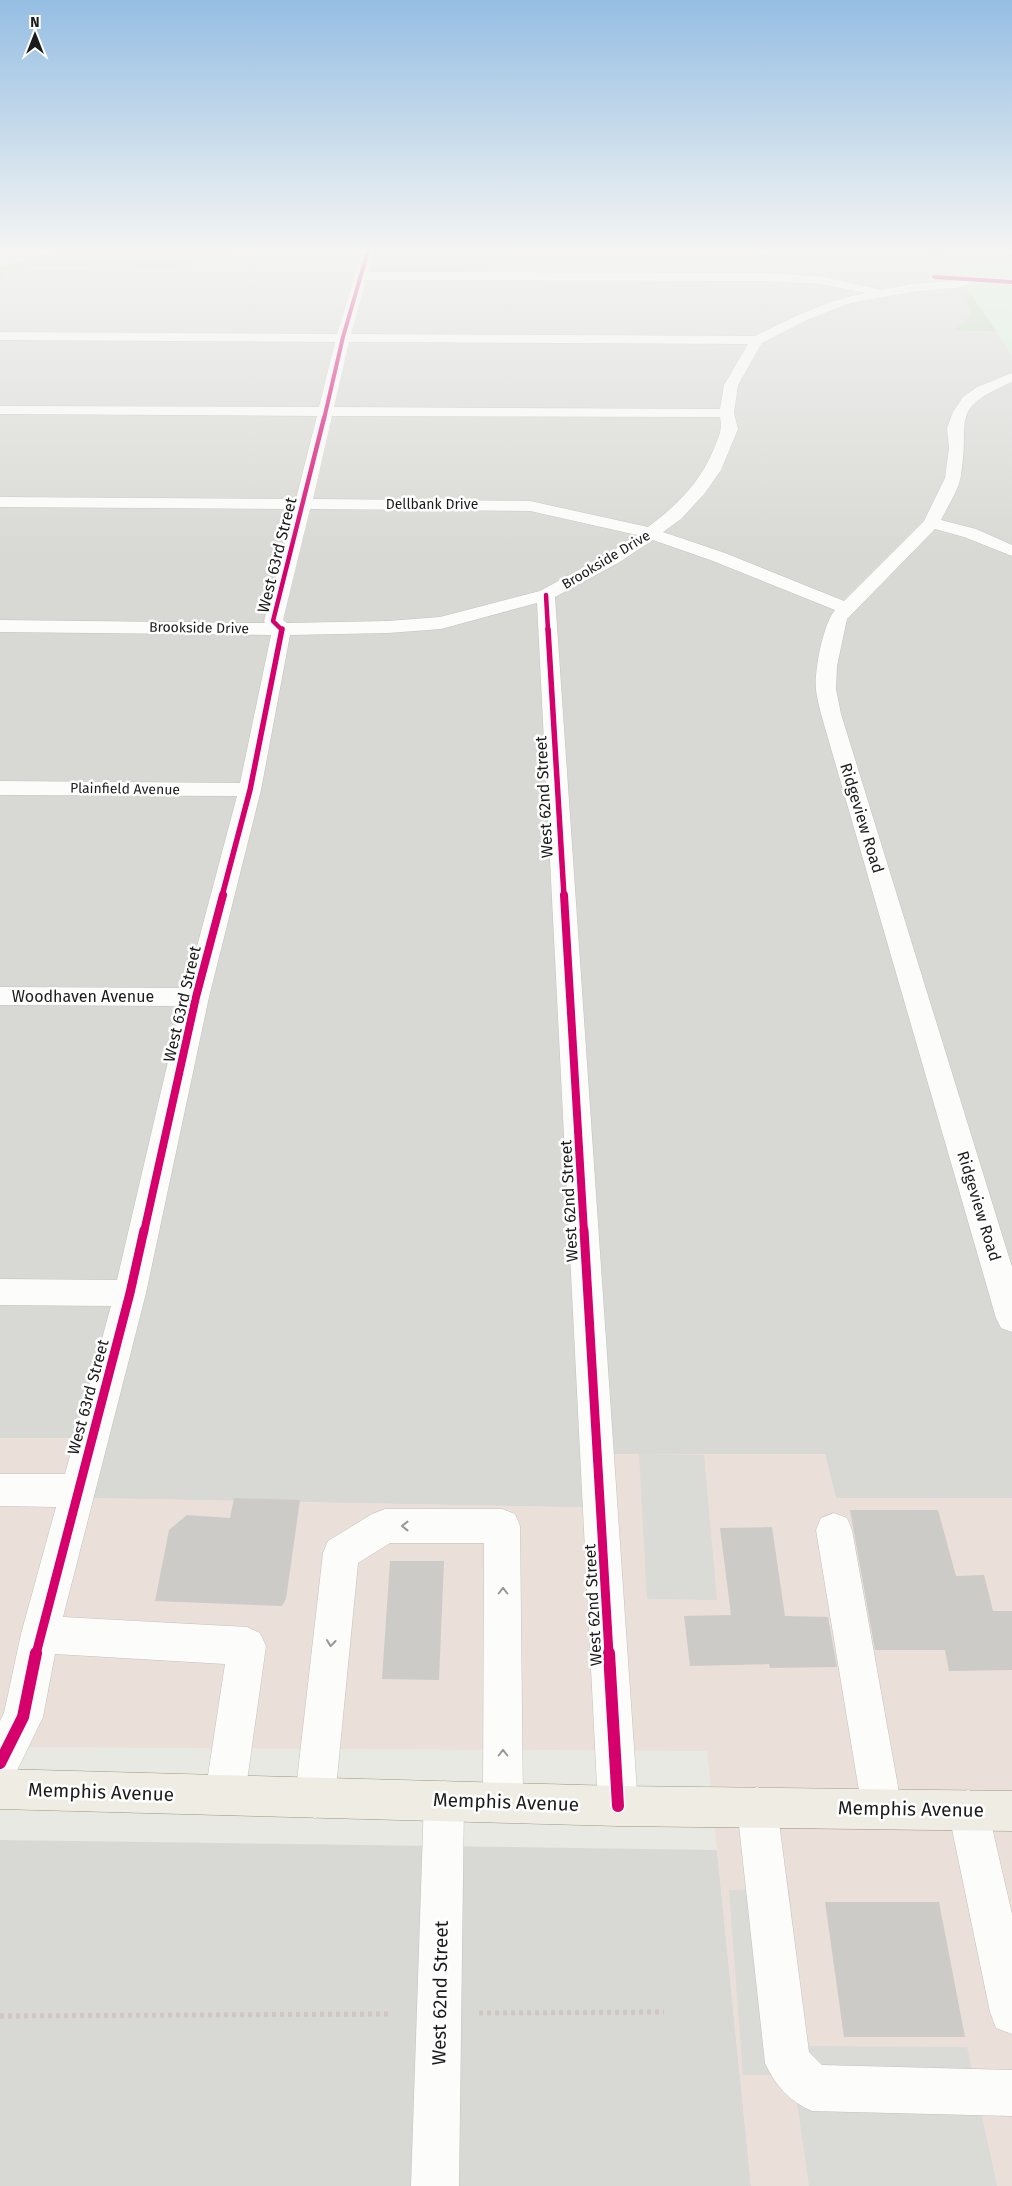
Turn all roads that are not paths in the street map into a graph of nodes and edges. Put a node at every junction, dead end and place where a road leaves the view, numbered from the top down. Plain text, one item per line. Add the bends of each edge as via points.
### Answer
1 (340, 353) edge
2 (749, 353) edge
3 (1012, 377) edge
4 (0, 410) edge
5 (327, 412) junction
6 (727, 413) junction
7 (0, 502) edge
8 (304, 503) junction
9 (931, 523) junction
10 (650, 534) junction
11 (1012, 551) edge
12 (546, 595) junction
13 (847, 608) junction
14 (0, 626) edge
15 (282, 629) junction
16 (0, 788) edge
17 (250, 790) junction
18 (0, 996) edge
19 (196, 997) junction
20 (0, 1292) edge
21 (130, 1293) junction
22 (1012, 1318) edge
23 (0, 1490) edge
24 (78, 1490) junction
25 (834, 1530) dead end
26 (40, 1634) junction
27 (0, 1763) edge
28 (0, 1789) edge
29 (224, 1795) junction
30 (315, 1798) junction
31 (444, 1800) junction
32 (503, 1802) junction
33 (618, 1806) junction
34 (757, 1807) junction
35 (882, 1809) junction
36 (968, 1810) junction
37 (1012, 1810) edge
38 (1012, 2012) edge
39 (1012, 2093) edge
40 (435, 2186) edge

1 - 5 street, West 63rd Street
2 - 6 street, Brookside Drive via 731,385
3 - 9 street, Ridgeview Road via 982,390 968,400 960,412 955,428 957,448 953,478
4 - 5 street
5 - 6 street
5 - 8 street, West 63rd Street
6 - 10 street, Brookside Drive via 730,429 713,470 675,515
7 - 8 street, Dellbank Drive
8 - 10 street, Dellbank Drive via 530,506
8 - 15 street, West 63rd Street via 273,622
9 - 11 street via 970,533
9 - 13 street, Ridgeview Road
10 - 12 street, Brookside Drive
10 - 13 street, Dellbank Drive via 718,556
12 - 15 street, Brookside Drive via 441,623
12 - 33 street, West 62nd Street
13 - 22 street, Ridgeview Road via 838,618 827,666 826,689 831,714
14 - 15 street, Brookside Drive
15 - 17 street, West 63rd Street
16 - 17 street, Plainfield Avenue
17 - 19 street, West 63rd Street
18 - 19 street, Woodhaven Avenue
19 - 21 street, West 63rd Street
20 - 21 street
21 - 24 street, West 63rd Street
23 - 24 street
24 - 26 street, West 63rd Street
25 - 35 street
26 - 27 street, West 63rd Street via 23,1717
26 - 29 street via 246,1646
28 - 29 main road, Memphis Avenue
29 - 30 main road, Memphis Avenue
30 - 31 main road, Memphis Avenue
32 -> 30 street via 502,1526 385,1526 341,1553
31 - 32 main road, Memphis Avenue
31 - 40 street, West 62nd Street
32 - 33 main road, Memphis Avenue
33 - 34 main road, Memphis Avenue
34 - 35 main road, Memphis Avenue
34 - 39 street via 788,2063 812,2088
35 - 36 main road, Memphis Avenue
36 - 37 main road, Memphis Avenue
36 - 38 street

